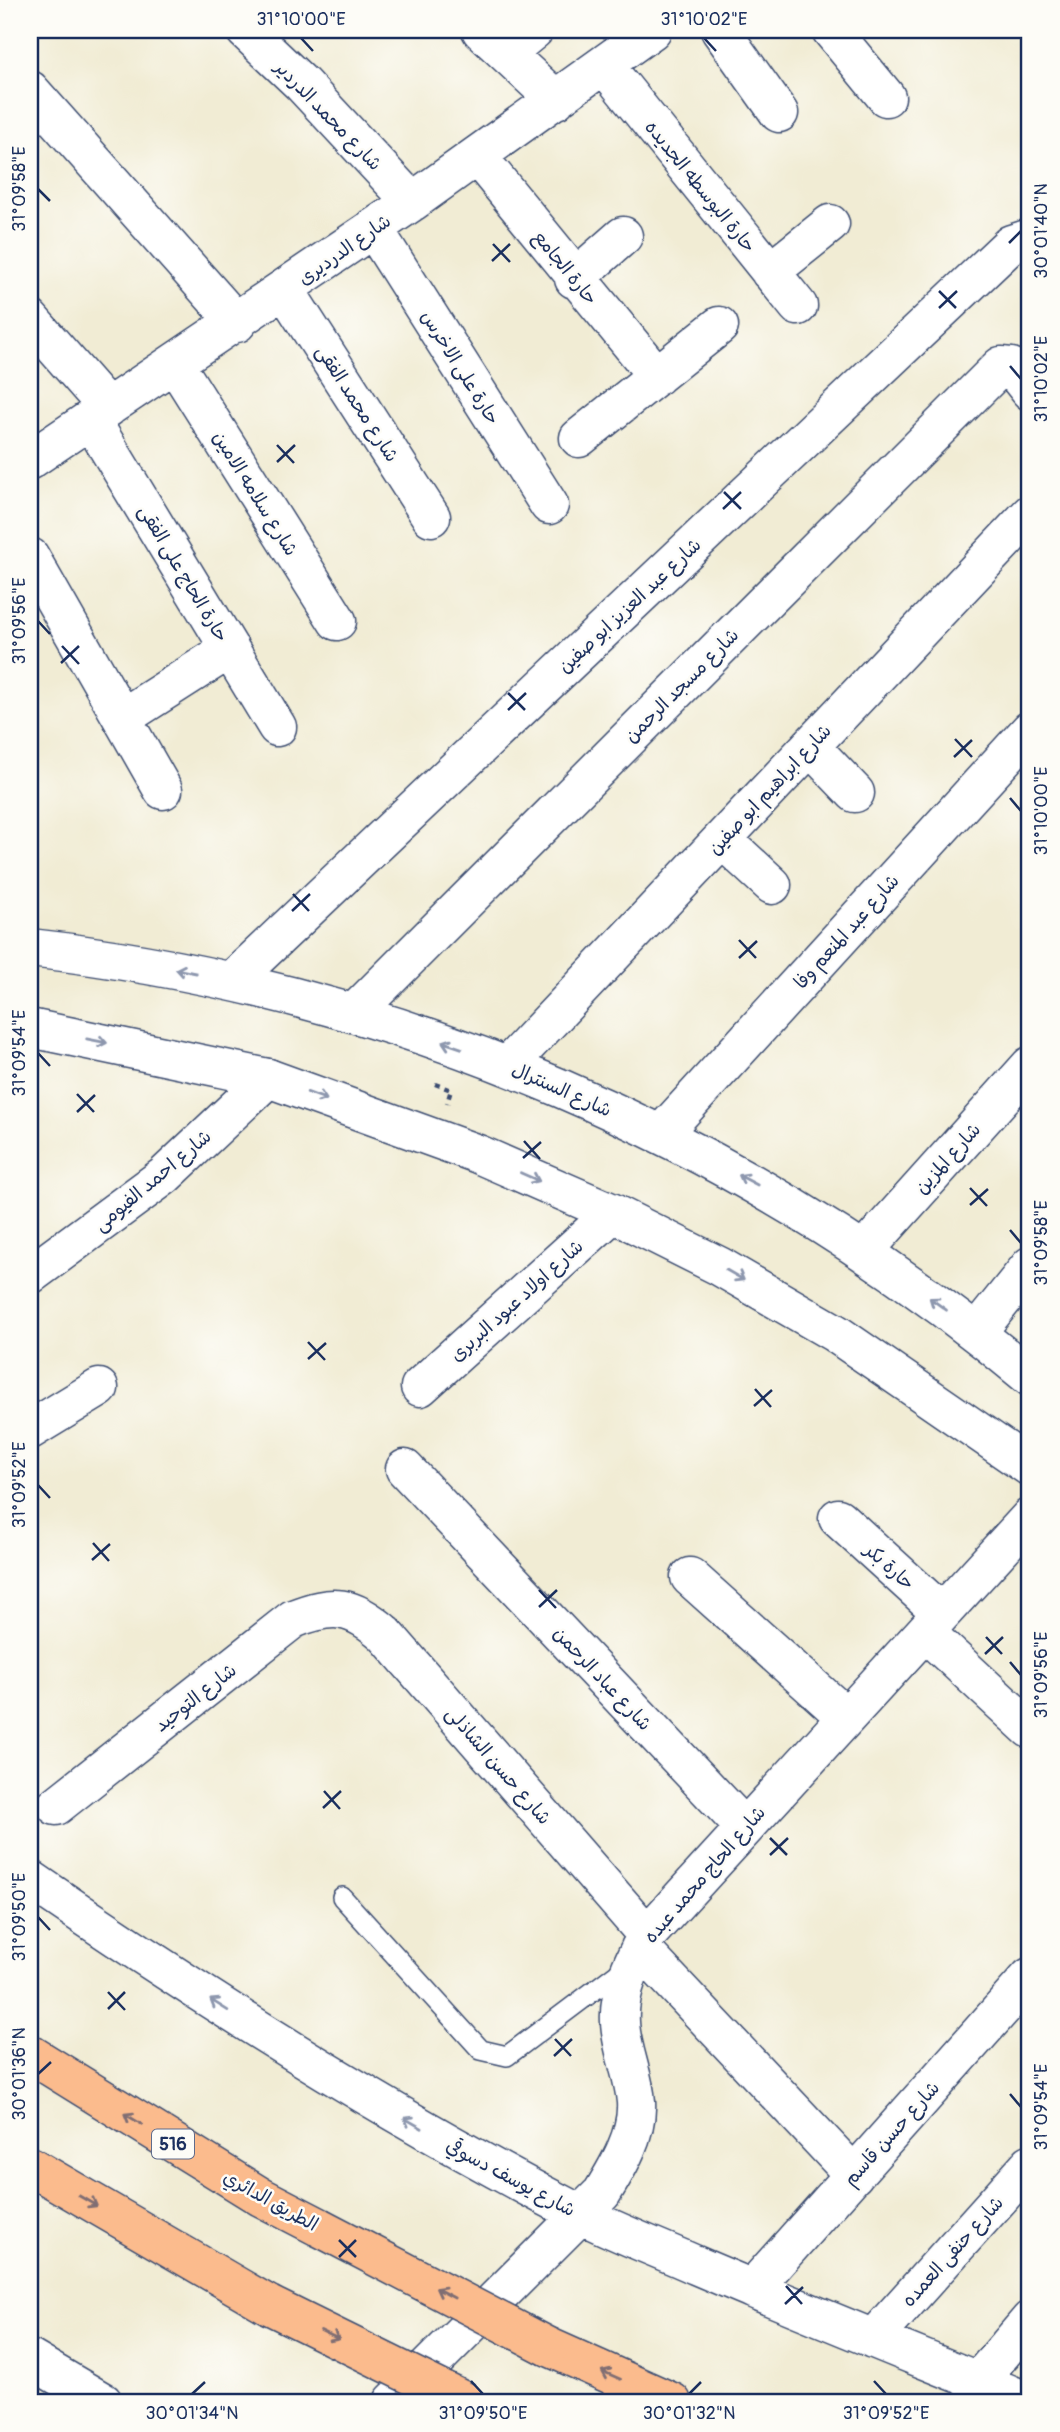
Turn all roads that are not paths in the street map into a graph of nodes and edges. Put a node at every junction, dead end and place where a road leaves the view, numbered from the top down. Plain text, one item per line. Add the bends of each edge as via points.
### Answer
1 (245, 30) edge
2 (652, 30) edge
3 (719, 30) edge
4 (831, 30) edge
5 (507, 38) edge
6 (605, 66) junction
7 (30, 89) edge
8 (886, 97) dead end
9 (556, 100) junction
10 (779, 113) dead end
11 (477, 156) junction
12 (412, 202) junction
13 (830, 224) dead end
14 (373, 229) junction
15 (624, 236) dead end
16 (1030, 238) edge
17 (770, 272) junction
18 (575, 279) junction
19 (285, 290) junction
20 (798, 306) dead end
21 (30, 319) edge
22 (237, 323) junction
23 (719, 326) dead end
24 (175, 364) junction
25 (657, 376) junction
26 (1021, 379) edge
27 (99, 414) junction
28 (579, 438) dead end
29 (30, 460) edge
30 (549, 505) dead end
31 (431, 517) dead end
32 (1024, 535) edge
33 (30, 557) edge
34 (337, 621) dead end
35 (230, 649) junction
36 (121, 718) junction
37 (277, 727) dead end
38 (1030, 730) edge
39 (810, 746) junction
40 (163, 790) dead end
41 (855, 793) dead end
42 (722, 839) junction
43 (772, 886) dead end
44 (30, 948) edge
45 (233, 980) junction
46 (355, 1012) junction
47 (35, 1035) edge
48 (508, 1065) junction
49 (1030, 1066) edge
50 (268, 1078) junction
51 (662, 1133) junction
52 (613, 1213) junction
53 (864, 1251) junction
54 (1030, 1266) edge
55 (30, 1275) edge
56 (977, 1332) junction
57 (1030, 1377) edge
58 (420, 1387) dead end
59 (99, 1388) dead end
60 (30, 1430) edge
61 (1030, 1467) edge
62 (405, 1469) dead end
63 (838, 1518) dead end
64 (1024, 1537) edge
65 (690, 1577) dead end
66 (342, 1608) joint
67 (934, 1622) junction
68 (846, 1717) junction
69 (1030, 1729) edge
70 (56, 1806) dead end
71 (744, 1827) junction
72 (30, 1879) edge
73 (342, 1897) dead end
74 (640, 1948) junction
75 (1030, 1977) edge
76 (30, 2054) edge
77 (1030, 2164) edge
78 (38, 2173) edge
79 (854, 2175) junction
80 (581, 2215) junction
81 (752, 2289) junction
82 (1030, 2320) edge
83 (873, 2339) junction
84 (30, 2359) edge
85 (978, 2381) junction
86 (103, 2402) edge
87 (393, 2402) edge
88 (467, 2402) edge
89 (672, 2402) edge
90 (1029, 2402) edge

1 - 12 street, شارع محمد الدردير
2 - 6 street, شارع الدرديرى
3 - 10 street
4 - 8 street
5 - 9 street
6 - 9 street, شارع الدرديرى
6 - 17 street, حارة البوسطه الجديده
7 - 22 street
9 - 11 street, شارع الدرديرى
11 - 12 street, شارع الدرديرى
11 - 18 street, حارة الجامع
12 - 14 street, شارع الدرديرى
13 - 17 street
14 - 19 street, شارع الدرديرى
14 - 30 street, حارة على الاخرس
15 - 18 street
16 - 45 street, شارع عبد العزيز ابو صفين via 1011,244
17 - 20 street, حارة البوسطه الجديده
18 - 25 street, حارة الجامع
19 - 22 street, شارع الدرديرى
19 - 31 street, شارع محمد الفقى
21 - 27 street, حارة الحاج على الفقى
22 - 24 street, شارع الدرديرى
23 - 25 street
24 - 27 street, شارع الدرديرى
24 - 34 street, شارع سلامه الامين
25 - 28 street
26 - 46 street, شارع مسجد الرحمن via 1001,366
27 - 29 street, شارع الدرديرى
27 - 35 street, حارة الحاج على الفقى
32 - 39 street, شارع ابراهيم ابو صفين
33 - 36 street
35 - 36 street
35 - 37 street, حارة الحاج على الفقى
36 - 40 street
38 - 51 street, شارع عبد المنعم وفا
39 - 41 street
39 - 42 street, شارع ابراهيم ابو صفين
42 - 43 street
42 - 48 street, شارع ابراهيم ابو صفين
45 -> 44 street, شارع السنترال via 114,957
45 - 46 street, شارع السنترال
48 -> 46 street, شارع السنترال
47 -> 50 street
48 - 51 street, شارع السنترال
49 - 53 street, شارع المزين
50 -> 52 street via 438,1139
50 - 55 street, شارع احمد الفيومى via 164,1176
53 -> 51 street, شارع السنترال via 765,1188
52 - 58 street, شارع اولاد عبود البربرى
52 -> 61 street via 719,1266 835,1333
56 -> 53 street, شارع السنترال
54 - 56 street
56 - 57 street, شارع السنترال
59 - 60 street
62 - 71 street, شارع عباد الرحمن
63 - 67 street, حارة بكر
64 - 67 street, شارع الحاج محمد عبده
65 - 68 street
66 - 70 street, شارع التوحيد via 317,1609 293,1619
66 - 74 street, شارع حسن الشاذلى via 366,1617 385,1634
67 - 68 street, شارع الحاج محمد عبده
67 - 69 street, حارة بكر
68 - 71 street, شارع الحاج محمد عبده
71 - 74 street, شارع الحاج محمد عبده
80 -> 72 street, شارع يوسف دسوقي via 286,2048
73 - 74 lane via 481,2050 507,2056
74 - 79 street, شارع حسن الشاذلى
74 - 80 street, شارع الحاج محمد عبده via 620,2021 636,2104 630,2136 602,2193
75 - 79 street, شارع حسن قاسم
89 -> 76 highway, الطريق الدائري / 516, bridge via 549,2347 261,2197
77 - 83 street, شارع حنفى العمده
78 -> 88 highway, bridge via 269,2305
79 - 81 street, شارع حسن قاسم
80 - 81 street, شارع يوسف دسوقي
80 - 87 street, شارع الحاج محمد عبده
81 - 83 street, شارع يوسف دسوقي
82 - 85 street
83 - 85 street, شارع يوسف دسوقي
84 - 86 street
85 - 90 street, شارع يوسف دسوقي

